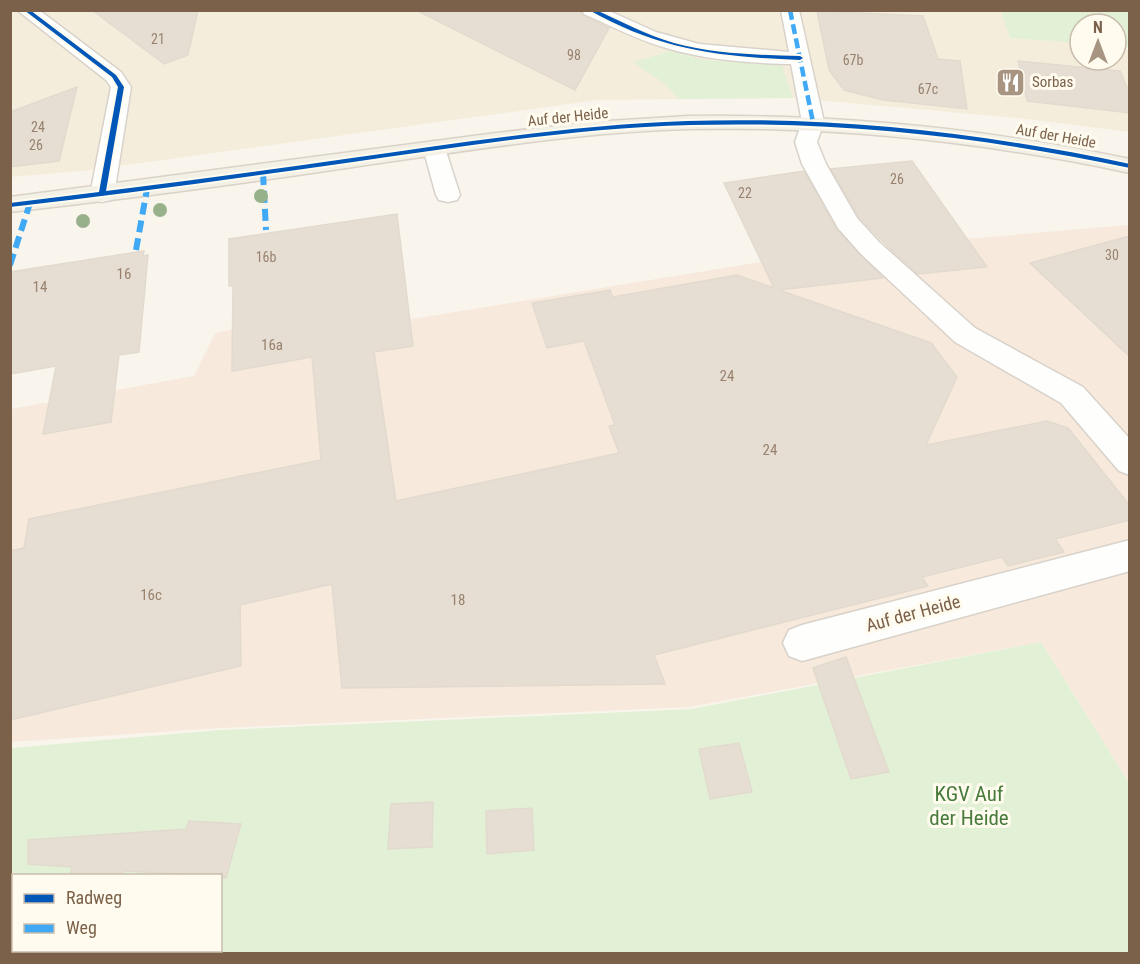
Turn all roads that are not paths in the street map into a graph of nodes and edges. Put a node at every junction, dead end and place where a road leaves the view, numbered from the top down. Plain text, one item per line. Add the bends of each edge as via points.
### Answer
1 (26, 10) edge
2 (591, 10) edge
3 (790, 10) edge
4 (800, 58) junction
5 (813, 122) junction
6 (434, 148) junction
7 (1130, 166) edge
8 (102, 195) junction
9 (448, 195) dead end
10 (10, 205) edge
11 (1130, 462) edge
12 (1130, 555) edge
13 (802, 643) dead end

1 - 8 street via 114,76 121,87
2 - 4 street via 684,47 750,57
3 - 4 street
4 - 5 street
5 - 6 main road, Auf der Heide via 595,128
5 - 7 main road, Auf der Heide via 951,134
5 - 11 street via 806,142 814,164 847,222 870,248 964,335 1072,395
6 - 8 main road, Auf der Heide
6 - 9 street
8 - 10 main road, Auf der Heide
12 - 13 street, Auf der Heide

